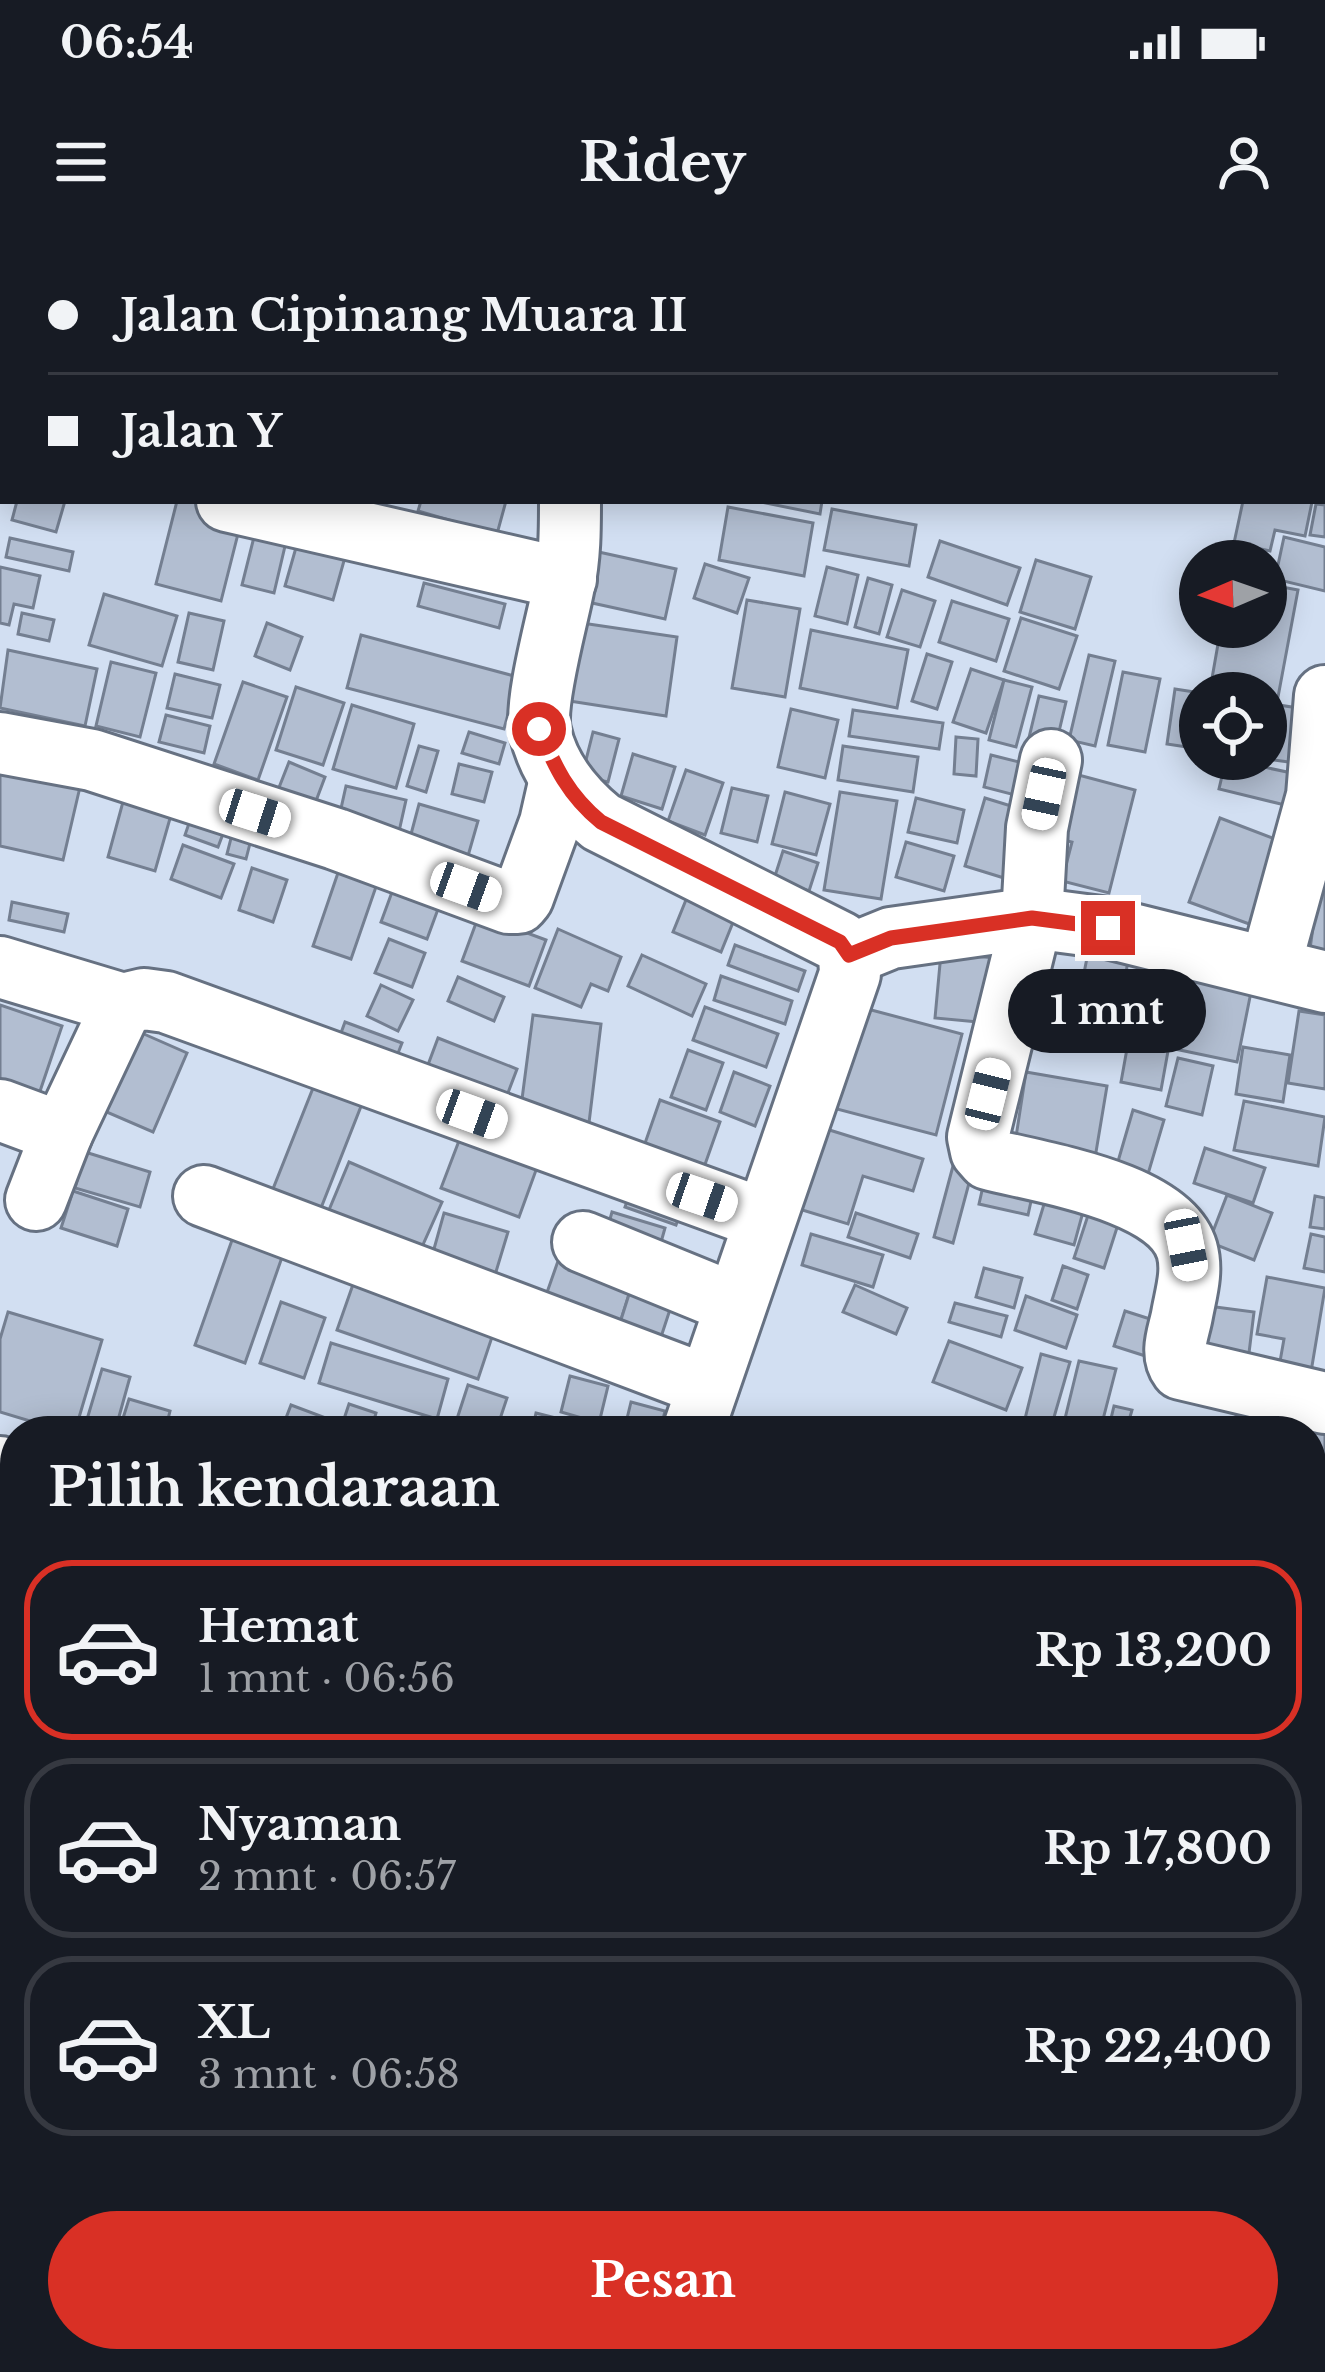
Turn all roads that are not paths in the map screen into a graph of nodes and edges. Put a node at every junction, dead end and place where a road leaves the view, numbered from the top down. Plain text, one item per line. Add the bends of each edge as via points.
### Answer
1 (239, 504) edge
2 (571, 504) edge
3 (566, 579) junction
4 (1325, 696) edge
5 (0, 743) edge
6 (1052, 760) dead end
7 (560, 779) junction
8 (1032, 918) junction
9 (849, 955) junction
10 (0, 967) edge
11 (1298, 975) edge
12 (124, 1004) junction
13 (0, 1110) edge
14 (62, 1132) junction
15 (204, 1196) dead end
16 (36, 1200) dead end
17 (763, 1219) junction
18 (583, 1242) dead end
19 (735, 1304) junction
20 (1325, 1403) edge
21 (700, 1409) edge

1 - 3 street
2 - 3 street
3 - 7 street via 539,729
4 - 11 street
5 - 7 street via 92,760 509,903 523,897
6 - 8 street via 1037,828
7 - 9 street via 601,822 840,942
8 - 9 street via 891,938
8 - 11 street via 1108,928
8 - 20 street via 981,1151 1125,1196 1171,1221 1191,1270 1175,1362 1181,1369
9 - 17 street via 850,974
10 - 12 street
12 - 14 street
12 - 17 street via 166,1002
13 - 14 street
14 - 16 street
15 - 21 street
17 - 19 street
18 - 19 street
19 - 21 street

